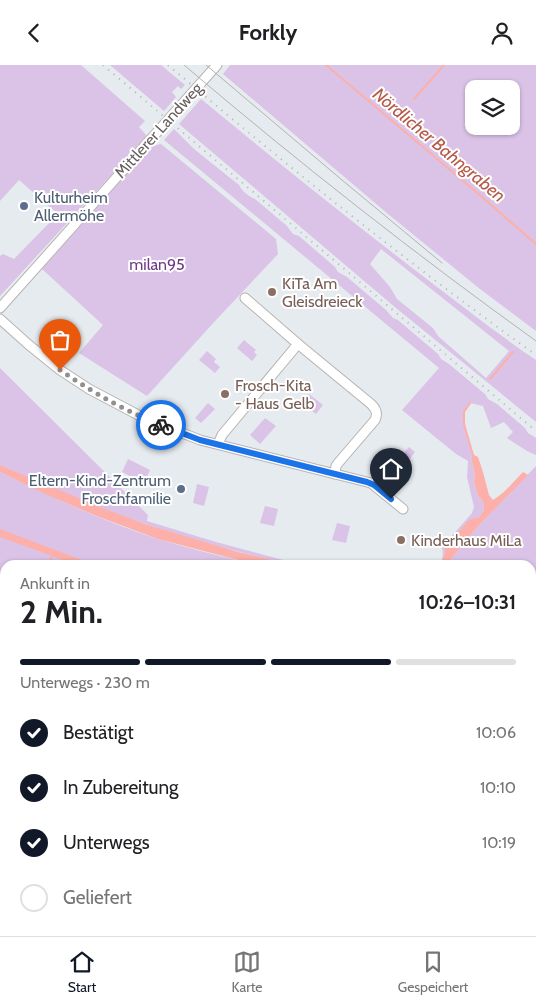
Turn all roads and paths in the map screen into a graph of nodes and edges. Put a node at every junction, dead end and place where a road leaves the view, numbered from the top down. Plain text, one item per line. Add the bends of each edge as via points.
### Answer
1 (217, 65) edge
2 (245, 298) dead end
3 (0, 308) edge
4 (0, 319) edge
5 (298, 344) junction
6 (218, 444) junction
7 (335, 474) junction
8 (403, 509) dead end

1 - 3 street, Mittlerer Landweg
2 - 5 street
4 - 6 street via 51,363 95,393 142,417
5 - 6 street
5 - 7 street via 371,404 376,413 374,421 337,464
6 - 7 street
7 - 8 street via 371,483

